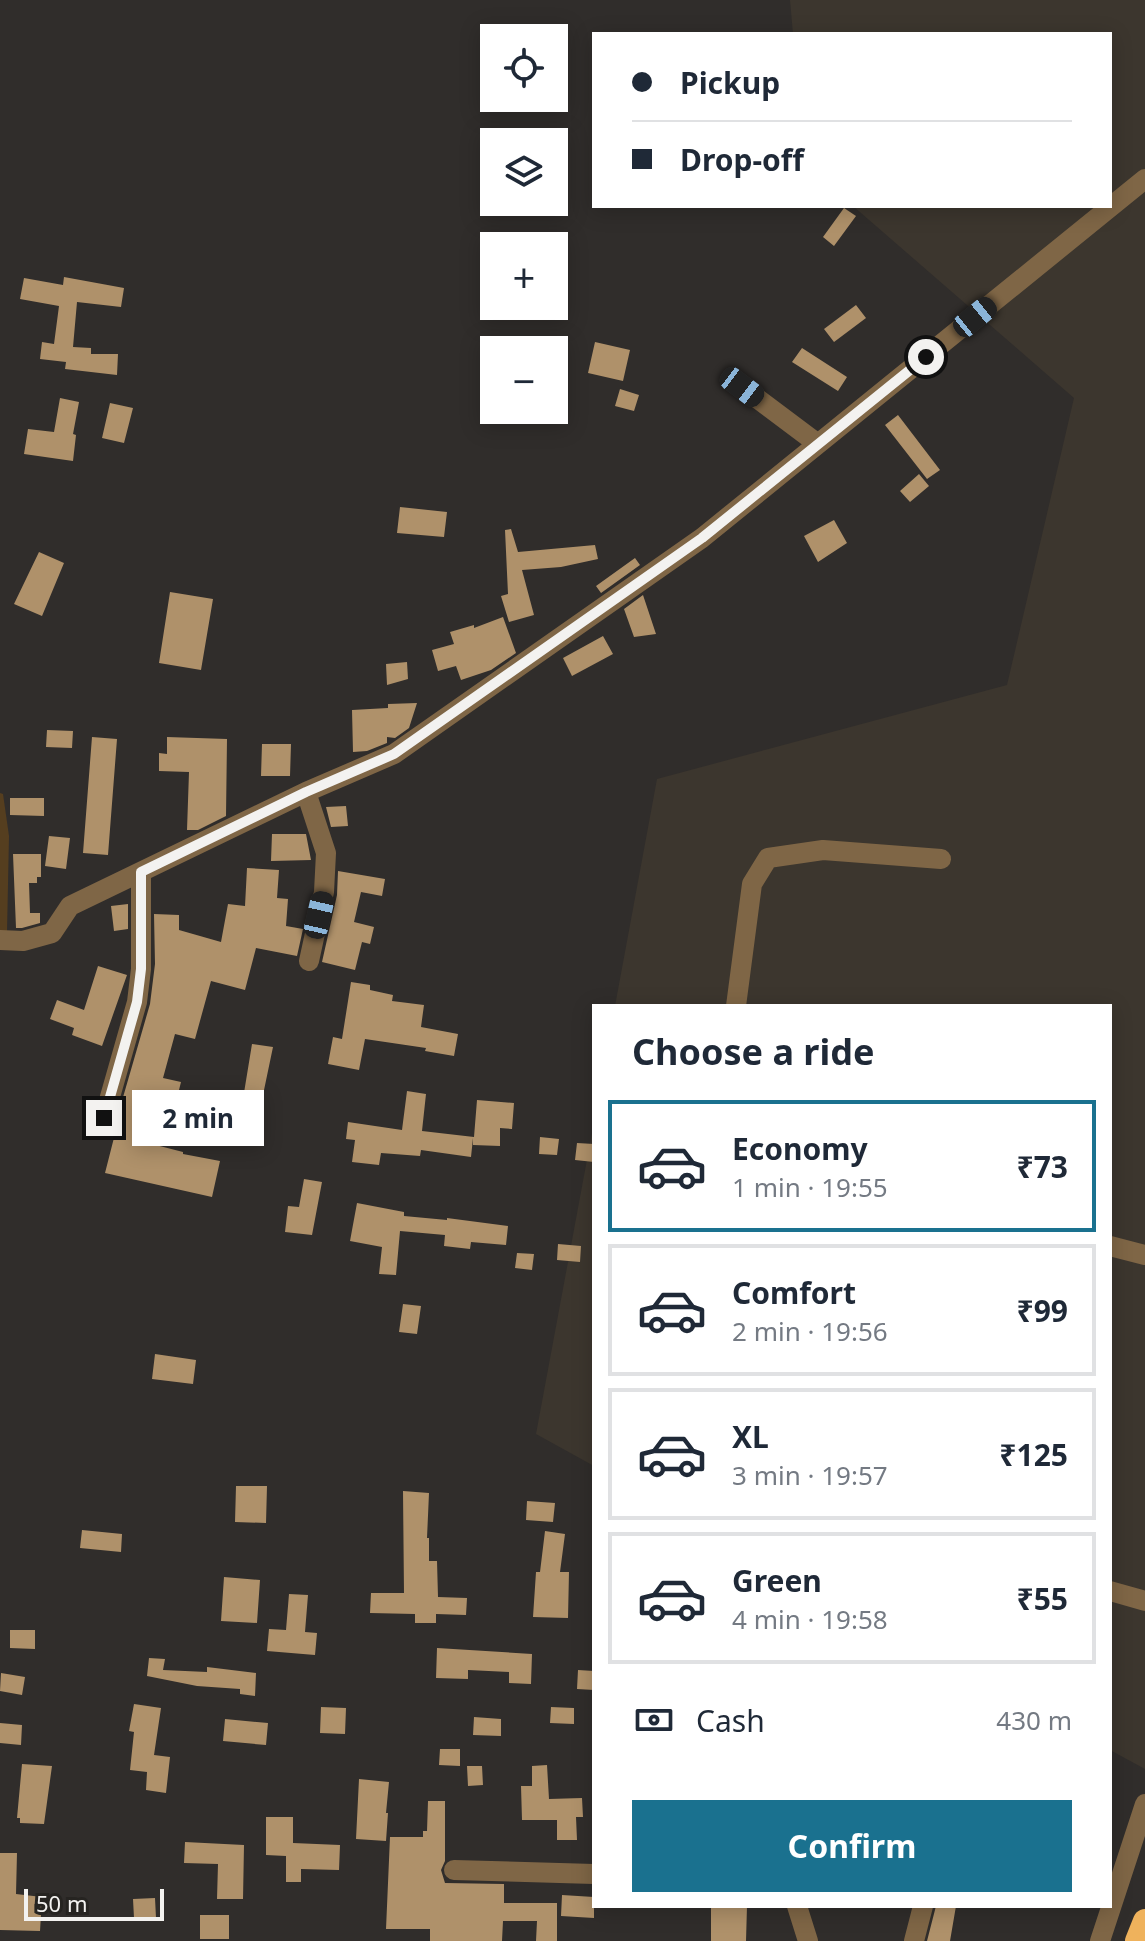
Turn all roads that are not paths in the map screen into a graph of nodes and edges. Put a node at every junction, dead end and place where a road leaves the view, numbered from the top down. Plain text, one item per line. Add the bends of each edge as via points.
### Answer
1 (1145, 179) edge
2 (1112, 206) edge
3 (1109, 208) edge
4 (742, 387) dead end
5 (818, 444) junction
6 (306, 792) junction
7 (941, 859) dead end
8 (141, 872) junction
9 (0, 940) edge
10 (309, 961) dead end
11 (736, 1004) edge
12 (104, 1118) dead end
13 (1112, 1247) edge
14 (1145, 1255) edge
15 (1112, 1592) edge
16 (1145, 1601) edge
17 (1145, 1804) edge
18 (454, 1870) dead end
19 (592, 1874) edge
20 (1112, 1904) edge
21 (798, 1908) edge
22 (922, 1908) edge
23 (1111, 1908) edge
24 (1145, 1921) edge
25 (808, 1941) edge
26 (914, 1941) edge
27 (1100, 1941) edge
28 (1137, 1941) edge

1 - 2 street
3 - 5 street
4 - 5 street
5 - 6 street via 702,538 394,754
6 - 8 street
6 - 10 street via 326,853 324,892
7 - 11 street via 823,850 768,858 752,884
8 - 9 street via 70,906 52,933 23,941
8 - 12 street via 137,1002
13 - 14 street
15 - 16 street
17 - 20 street
18 - 19 street
21 - 25 street
22 - 26 street
23 - 27 street
24 - 28 highway

